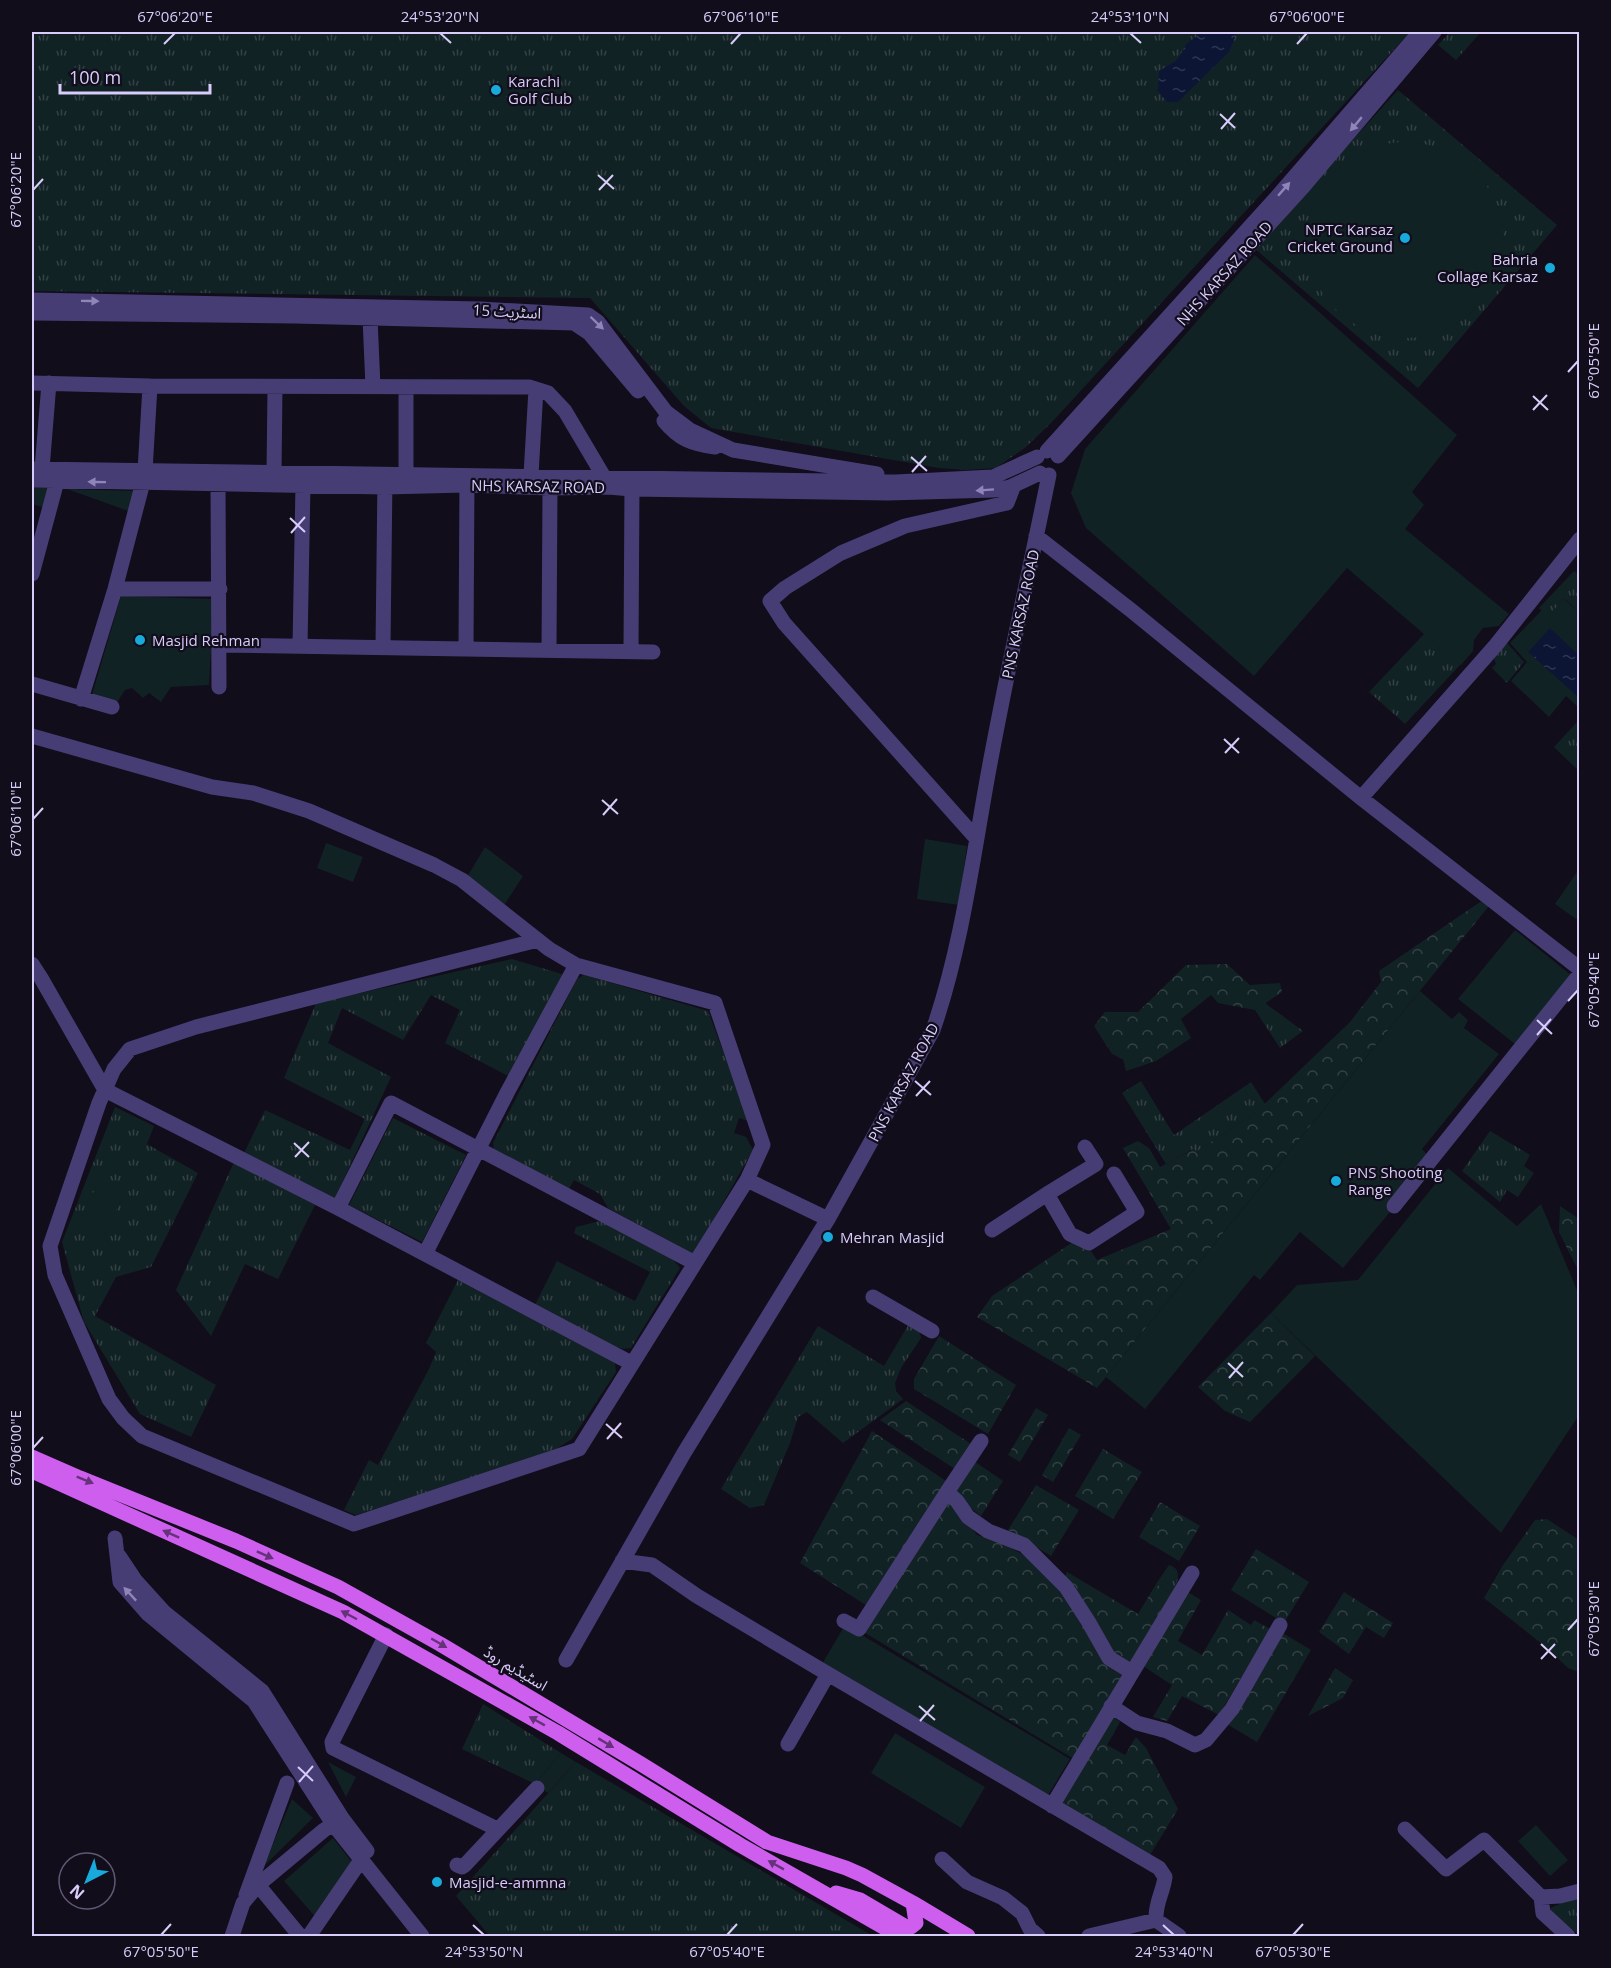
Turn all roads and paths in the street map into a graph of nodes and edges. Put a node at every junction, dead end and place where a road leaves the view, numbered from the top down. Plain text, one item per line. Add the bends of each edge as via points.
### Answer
1 (1420, 32) edge
2 (1434, 32) edge
3 (32, 300) edge
4 (32, 313) edge
5 (370, 318) junction
6 (32, 383) edge
7 (49, 383) junction
8 (150, 386) junction
9 (275, 387) junction
10 (373, 387) junction
11 (406, 387) junction
12 (536, 389) junction
13 (733, 450) junction
14 (1047, 455) junction
15 (35, 473) edge
16 (406, 474) junction
17 (1045, 474) junction
18 (141, 476) junction
19 (283, 476) junction
20 (184, 477) junction
21 (604, 477) junction
22 (385, 480) junction
23 (466, 480) junction
24 (57, 481) junction
25 (921, 481) junction
26 (541, 482) junction
27 (218, 483) junction
28 (632, 483) junction
29 (303, 484) junction
30 (1014, 485) junction
31 (817, 486) junction
32 (1036, 536) junction
33 (1580, 539) edge
34 (32, 574) edge
35 (220, 589) junction
36 (115, 590) junction
37 (219, 645) junction
38 (300, 646) junction
39 (383, 647) junction
40 (466, 648) junction
41 (549, 650) junction
42 (631, 652) junction
43 (653, 652) dead end
44 (32, 684) edge
45 (219, 687) dead end
46 (81, 699) junction
47 (112, 707) dead end
48 (32, 736) edge
49 (1361, 798) junction
50 (976, 838) junction
51 (538, 940) junction
52 (32, 964) edge
53 (576, 965) junction
54 (1580, 972) edge
55 (105, 1090) junction
56 (1086, 1147) dead end
57 (478, 1149) junction
58 (1114, 1174) dead end
59 (747, 1180) junction
60 (1047, 1194) junction
61 (1394, 1206) dead end
62 (338, 1209) junction
63 (828, 1219) junction
64 (992, 1230) dead end
65 (425, 1254) junction
66 (695, 1263) junction
67 (873, 1297) dead end
68 (932, 1331) dead end
69 (631, 1363) junction
70 (981, 1441) dead end
71 (32, 1457) edge
72 (32, 1471) edge
73 (947, 1492) junction
74 (115, 1538) dead end
75 (622, 1561) junction
76 (1192, 1573) dead end
77 (844, 1621) dead end
78 (1280, 1624) dead end
79 (386, 1635) junction
80 (566, 1660) dead end
81 (1132, 1672) junction
82 (828, 1674) junction
83 (1112, 1706) junction
84 (788, 1744) dead end
85 (287, 1783) dead end
86 (537, 1788) dead end
87 (1052, 1806) junction
88 (338, 1821) junction
89 (498, 1829) junction
90 (1405, 1829) dead end
91 (361, 1860) junction
92 (942, 1860) dead end
93 (457, 1865) dead end
94 (258, 1885) junction
95 (811, 1885) junction
96 (1580, 1891) edge
97 (1541, 1897) junction
98 (913, 1902) junction
99 (243, 1903) junction
100 (1156, 1920) junction
101 (889, 1934) edge
102 (1171, 1934) edge
103 (232, 1936) edge
104 (300, 1936) edge
105 (309, 1936) edge
106 (422, 1936) edge
107 (433, 1936) edge
108 (968, 1936) edge
109 (1038, 1936) edge
110 (1089, 1936) edge
111 (1568, 1936) edge

14 -> 1 street, NHS KARSAZ ROAD
2 -> 14 street, NHS KARSAZ ROAD via 1303,187
3 -> 13 street, اسٹریٹ 15 via 480,309 588,315 598,322 666,412 690,430
4 - 5 street
5 - 10 street
5 - 13 street via 579,325 670,429 690,442
6 - 7 street
7 - 8 street
7 - 15 street
8 - 9 street
8 - 18 street
9 - 10 street
9 - 19 street
10 - 11 street
11 - 12 street
11 - 16 street
12 - 21 street via 548,393 565,411
12 - 26 street
13 - 25 street, اسٹریٹ 15
14 - 17 street via 1036,466
14 - 17 street via 1060,464 1056,472
14 - 25 street, NHS KARSAZ ROAD via 993,477
15 - 18 street, NHS KARSAZ ROAD
15 - 24 street, NHS KARSAZ ROAD
16 - 22 street, NHS KARSAZ ROAD
16 - 23 street, NHS KARSAZ ROAD
17 - 30 street, NHS KARSAZ ROAD
17 - 32 street, PNS KARSAZ ROAD
18 - 20 street, NHS KARSAZ ROAD
18 -> 24 street, NHS KARSAZ ROAD
18 - 36 street
19 - 20 street, NHS KARSAZ ROAD
19 - 22 street, NHS KARSAZ ROAD
19 - 27 street, NHS KARSAZ ROAD
19 - 29 street, NHS KARSAZ ROAD
20 - 27 street, NHS KARSAZ ROAD
21 - 26 street, NHS KARSAZ ROAD
21 - 28 street, NHS KARSAZ ROAD
22 - 23 street, NHS KARSAZ ROAD
22 - 29 street, NHS KARSAZ ROAD
22 - 39 street
23 - 26 street, NHS KARSAZ ROAD
23 - 40 street
24 - 34 street
25 - 31 street, NHS KARSAZ ROAD
26 - 28 street, NHS KARSAZ ROAD via 608,487
26 - 41 street
27 - 35 street
28 - 31 street, NHS KARSAZ ROAD
28 - 42 street
29 - 38 street
30 -> 31 street, NHS KARSAZ ROAD via 972,491
30 - 50 street via 1007,503 905,526 841,553 770,601 784,623
32 - 49 street
32 - 50 street, PNS KARSAZ ROAD
33 - 49 street via 1496,645
35 - 36 street
35 - 37 street
36 - 46 street
37 - 38 street
37 - 45 street
38 - 39 street
39 - 40 street
40 - 41 street
41 - 42 street
42 - 43 street
44 - 46 street
46 - 47 street
48 - 51 street via 309,811 462,880
49 - 54 street
50 - 63 street, PNS KARSAZ ROAD via 956,947 933,1030
51 - 53 street
51 - 55 street via 196,1027 130,1049 114,1069
52 - 55 street
53 - 57 street
53 - 59 street via 715,1002 763,1145
54 - 61 street
55 - 62 street
55 - 69 street via 50,1246 55,1275 109,1399 142,1436 354,1524 579,1449
56 - 60 street via 1096,1164
57 - 62 street via 391,1102
57 - 65 street
57 - 66 street
58 - 60 street via 1137,1212 1089,1243 1071,1234
59 - 63 street
59 - 66 street
60 - 64 street
62 - 65 street
63 - 75 street, PNS KARSAZ ROAD via 684,1452
65 - 69 street
66 - 69 street
67 - 68 street
70 - 73 street
71 -> 98 main road, اسٹیڈیم روڈ via 338,1587 450,1650 767,1842 846,1868
79 -> 72 main road
73 - 77 street via 860,1629
73 - 81 street via 968,1517 988,1531 1024,1545 1066,1587 1109,1658
74 - 88 street via 117,1553 164,1612 262,1691
75 - 80 street, PNS KARSAZ ROAD
75 - 82 street via 652,1565
76 - 81 street
78 - 83 street via 1232,1709 1206,1740 1195,1745 1167,1731 1137,1723
79 - 89 street via 332,1742 333,1748
95 -> 79 main road via 558,1732
81 - 83 street
82 - 84 street
82 - 87 street
83 - 87 street
85 - 99 street
86 - 89 street
87 - 100 street via 1158,1868 1165,1877 1155,1907
88 - 91 street
88 - 94 street
88 - 107 street
89 - 93 street via 465,1865
90 - 97 street via 1446,1869 1484,1840
91 - 105 street
91 - 106 street
92 - 109 street via 967,1882 1003,1898 1023,1913 1029,1929
94 - 99 street
94 - 104 street
95 - 98 main road via 860,1900 906,1927 916,1923
95 - 101 main road
96 - 97 street
97 - 111 street via 1543,1913
98 - 108 main road, اسٹیڈیم روڈ
99 - 103 street
100 - 102 street
100 - 110 street

